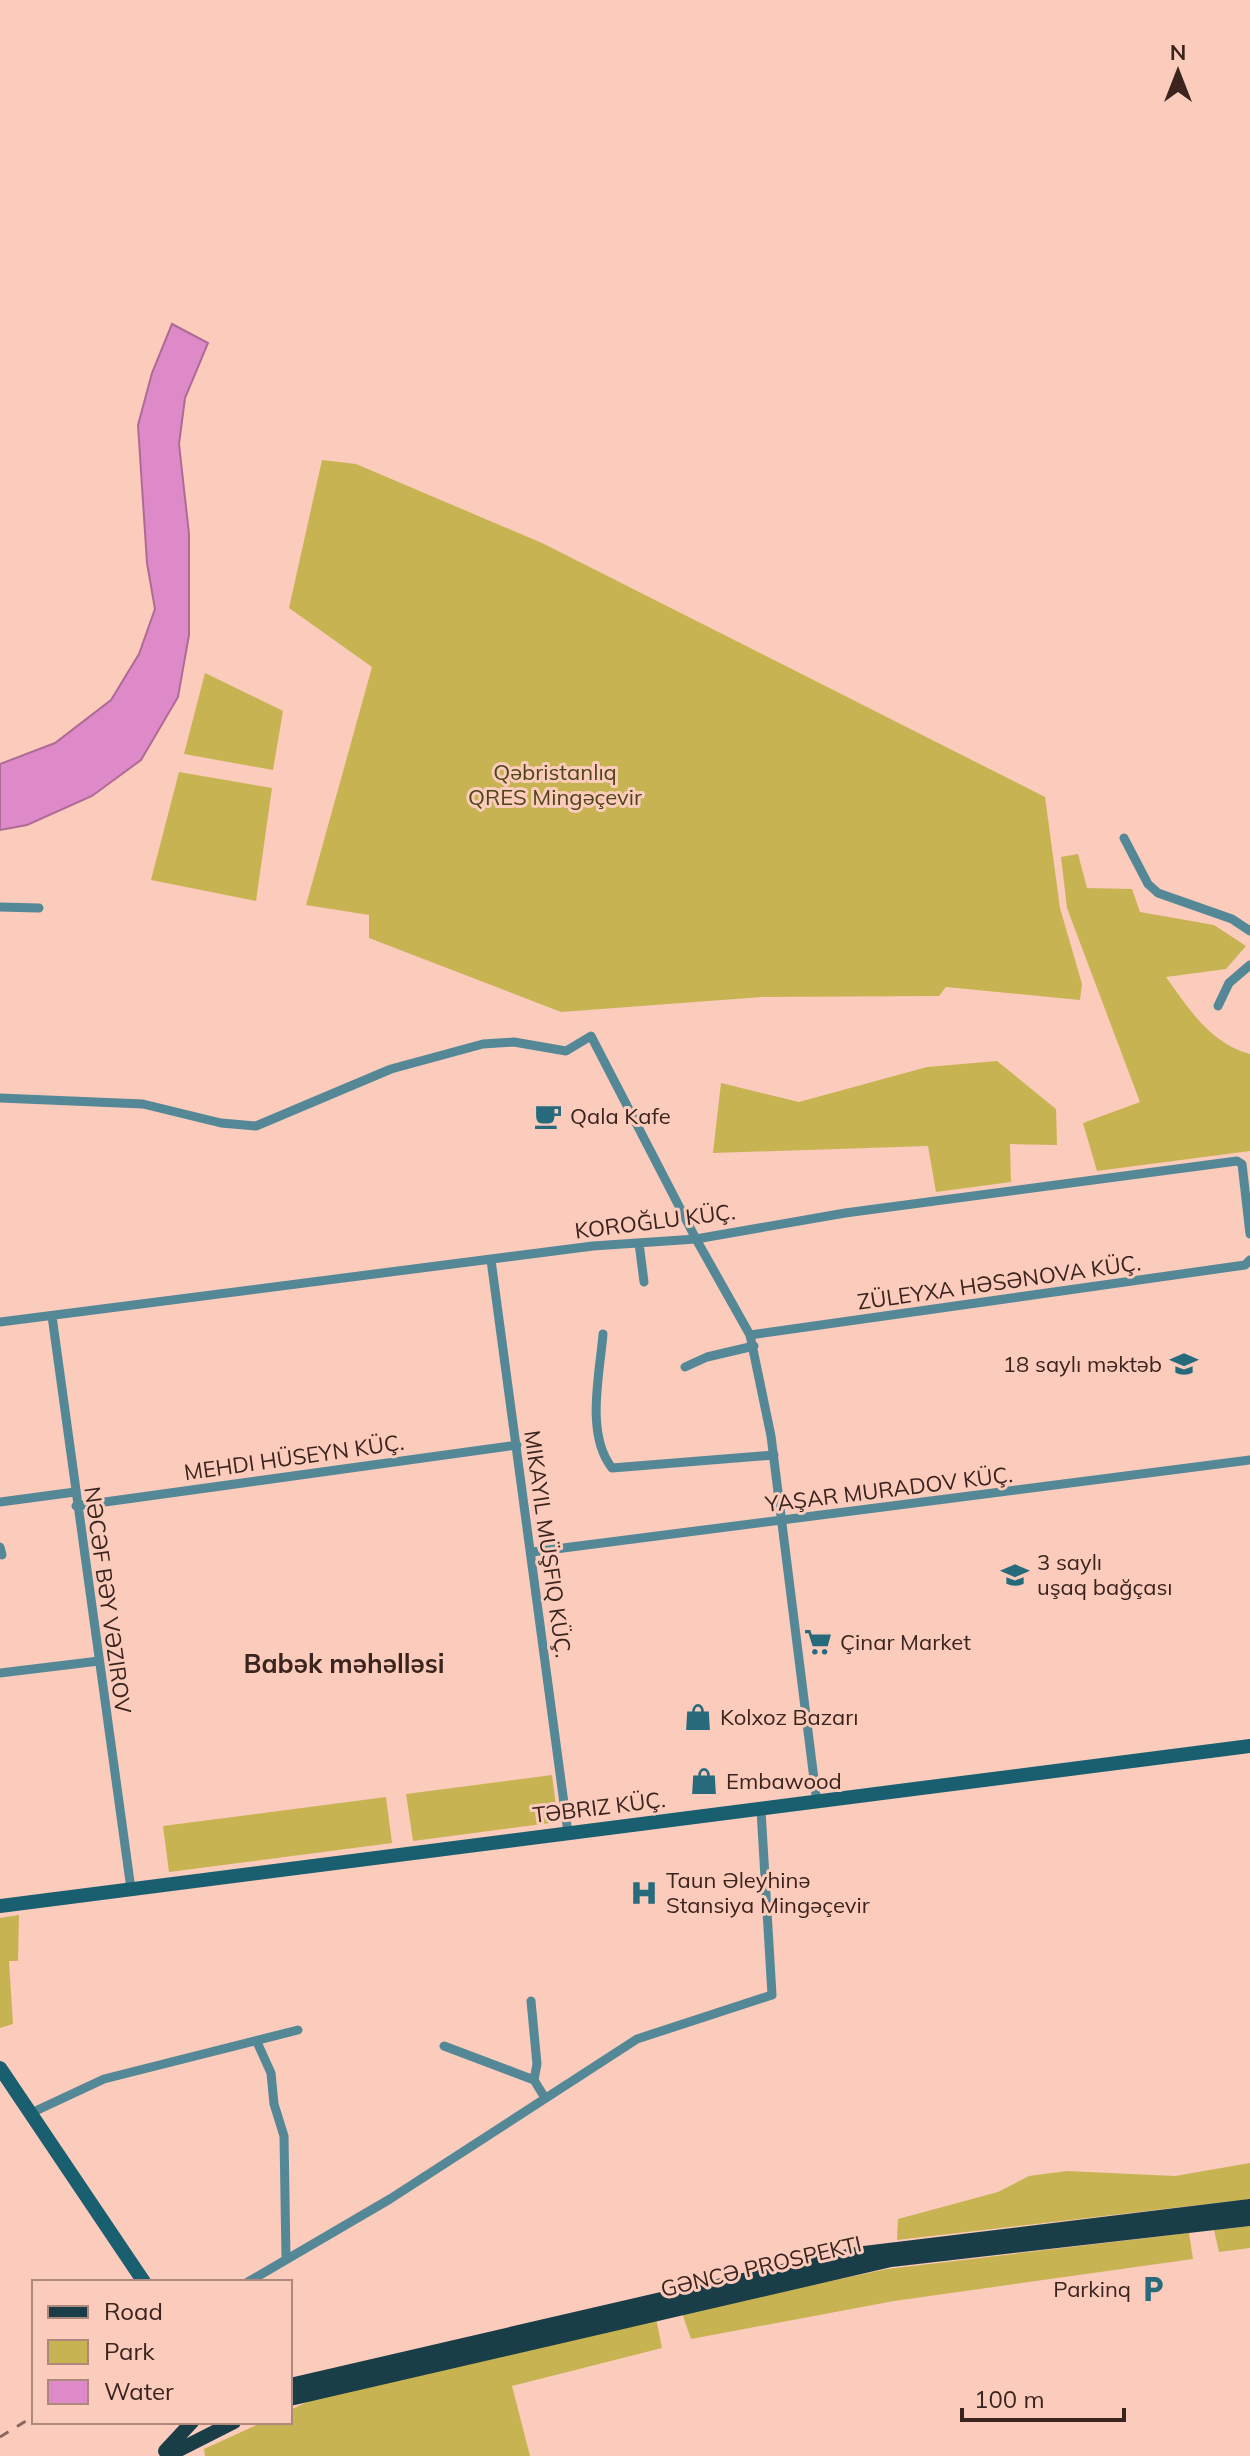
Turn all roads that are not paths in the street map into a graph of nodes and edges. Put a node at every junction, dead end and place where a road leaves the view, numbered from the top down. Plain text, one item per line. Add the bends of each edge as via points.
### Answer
1 (1124, 838) dead end
2 (0, 907) edge
3 (39, 908) dead end
4 (1250, 931) edge
5 (1250, 965) edge
6 (1218, 1006) dead end
7 (0, 1098) edge
8 (1250, 1234) edge
9 (696, 1239) junction
10 (639, 1243) junction
11 (491, 1260) junction
12 (1250, 1260) edge
13 (644, 1282) dead end
14 (52, 1316) junction
15 (0, 1322) edge
16 (603, 1334) dead end
17 (750, 1335) junction
18 (754, 1346) junction
19 (685, 1367) dead end
20 (517, 1445) junction
21 (774, 1455) junction
22 (1250, 1460) edge
23 (75, 1492) junction
24 (0, 1502) edge
25 (76, 1506) junction
26 (781, 1521) junction
27 (532, 1552) junction
28 (99, 1661) junction
29 (0, 1673) edge
30 (1250, 1746) edge
31 (817, 1803) junction
32 (761, 1810) junction
33 (568, 1833) junction
34 (131, 1889) junction
35 (0, 1906) edge
36 (531, 2001) dead end
37 (298, 2030) dead end
38 (257, 2042) junction
39 (444, 2046) dead end
40 (0, 2068) edge
41 (534, 2080) junction
42 (545, 2098) junction
43 (29, 2114) junction
44 (1250, 2206) edge
45 (1250, 2219) edge
46 (286, 2258) junction
47 (143, 2280) edge
48 (251, 2280) edge
49 (292, 2385) edge
50 (292, 2399) edge
51 (190, 2424) edge
52 (230, 2424) edge
53 (160, 2456) edge
54 (167, 2456) edge

1 - 4 street via 1158,893 1232,919
2 - 3 street
5 - 6 street via 1229,983
7 - 9 street via 143,1104 256,1126 391,1069 467,1048 496,1041 566,1051 591,1036
8 - 9 street, KOROĞLU KÜÇ. via 1242,1164 1237,1161 845,1213
9 - 10 street, KOROĞLU KÜÇ.
9 - 17 street
10 - 11 street, KOROĞLU KÜÇ.
10 - 13 street
11 - 14 street, KOROĞLU KÜÇ.
11 - 20 street
12 - 17 street, ZÜLEYXA HƏSƏNOVA KÜÇ. via 1245,1265
14 - 15 street, KOROĞLU KÜÇ.
14 - 23 street, NƏCƏF BƏY VƏZIROV
16 - 21 street via 598,1422 602,1450 612,1468
17 - 18 street
18 - 19 street
18 - 21 street
20 - 25 street, MEHDI HÜSEYN KÜÇ.
20 - 27 street
21 - 26 street
22 - 26 street, YAŞAR MURADOV KÜÇ.
23 - 24 street
23 - 25 street, NƏCƏF BƏY VƏZIROV
25 - 28 street, NƏCƏF BƏY VƏZIROV
26 - 27 street, YAŞAR MURADOV KÜÇ.
26 - 31 street
27 - 33 street
28 - 29 street
28 - 34 street, NƏCƏF BƏY VƏZIROV
30 - 31 main road, TƏBRIZ KÜÇ.
31 - 32 main road, TƏBRIZ KÜÇ.
32 - 33 main road, TƏBRIZ KÜÇ.
32 - 42 street via 772,1995 637,2039
33 - 34 main road, TƏBRIZ KÜÇ.
34 - 35 main road, TƏBRIZ KÜÇ.
36 - 41 street
37 - 38 street
38 - 43 street via 104,2079
38 - 46 street via 269,2065 284,2136
39 - 41 street
40 - 43 main road
41 - 42 street
42 - 46 street via 390,2199
43 - 47 main road
44 - 49 main road, GƏNCƏ PROSPEKTI via 856,2254
45 - 50 main road, GƏNCƏ PROSPEKTI via 891,2260
46 - 48 street
51 - 53 main road
52 - 54 main road

